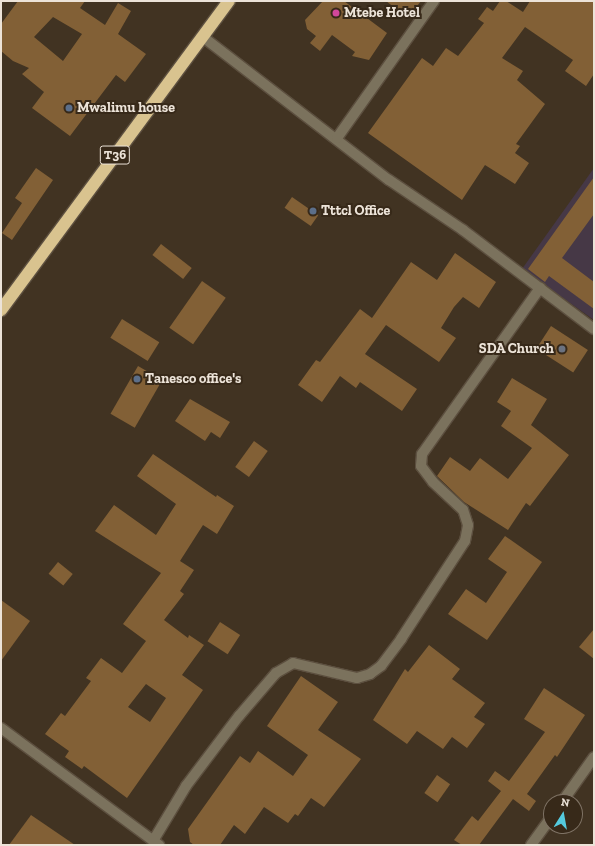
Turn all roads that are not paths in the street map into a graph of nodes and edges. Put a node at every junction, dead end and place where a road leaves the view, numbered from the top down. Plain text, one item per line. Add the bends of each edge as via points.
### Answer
1 (229, 1) edge
2 (434, 1) edge
3 (203, 36) junction
4 (337, 138) junction
5 (540, 288) junction
6 (1, 310) edge
7 (594, 329) edge
8 (1, 728) edge
9 (594, 757) edge
10 (568, 794) edge
11 (543, 828) edge
12 (156, 843) edge
13 (531, 845) edge

1 - 3 highway, T36
2 - 4 street
3 - 4 street
3 - 6 highway, T36
4 - 5 street via 390,180 463,230
5 - 7 street
5 - 12 street via 422,454 421,466 433,482 463,510 468,525 465,541 401,640 381,666 370,674 357,678 293,663 276,673 239,716 186,786
8 - 12 street
9 - 10 street
11 - 13 street

